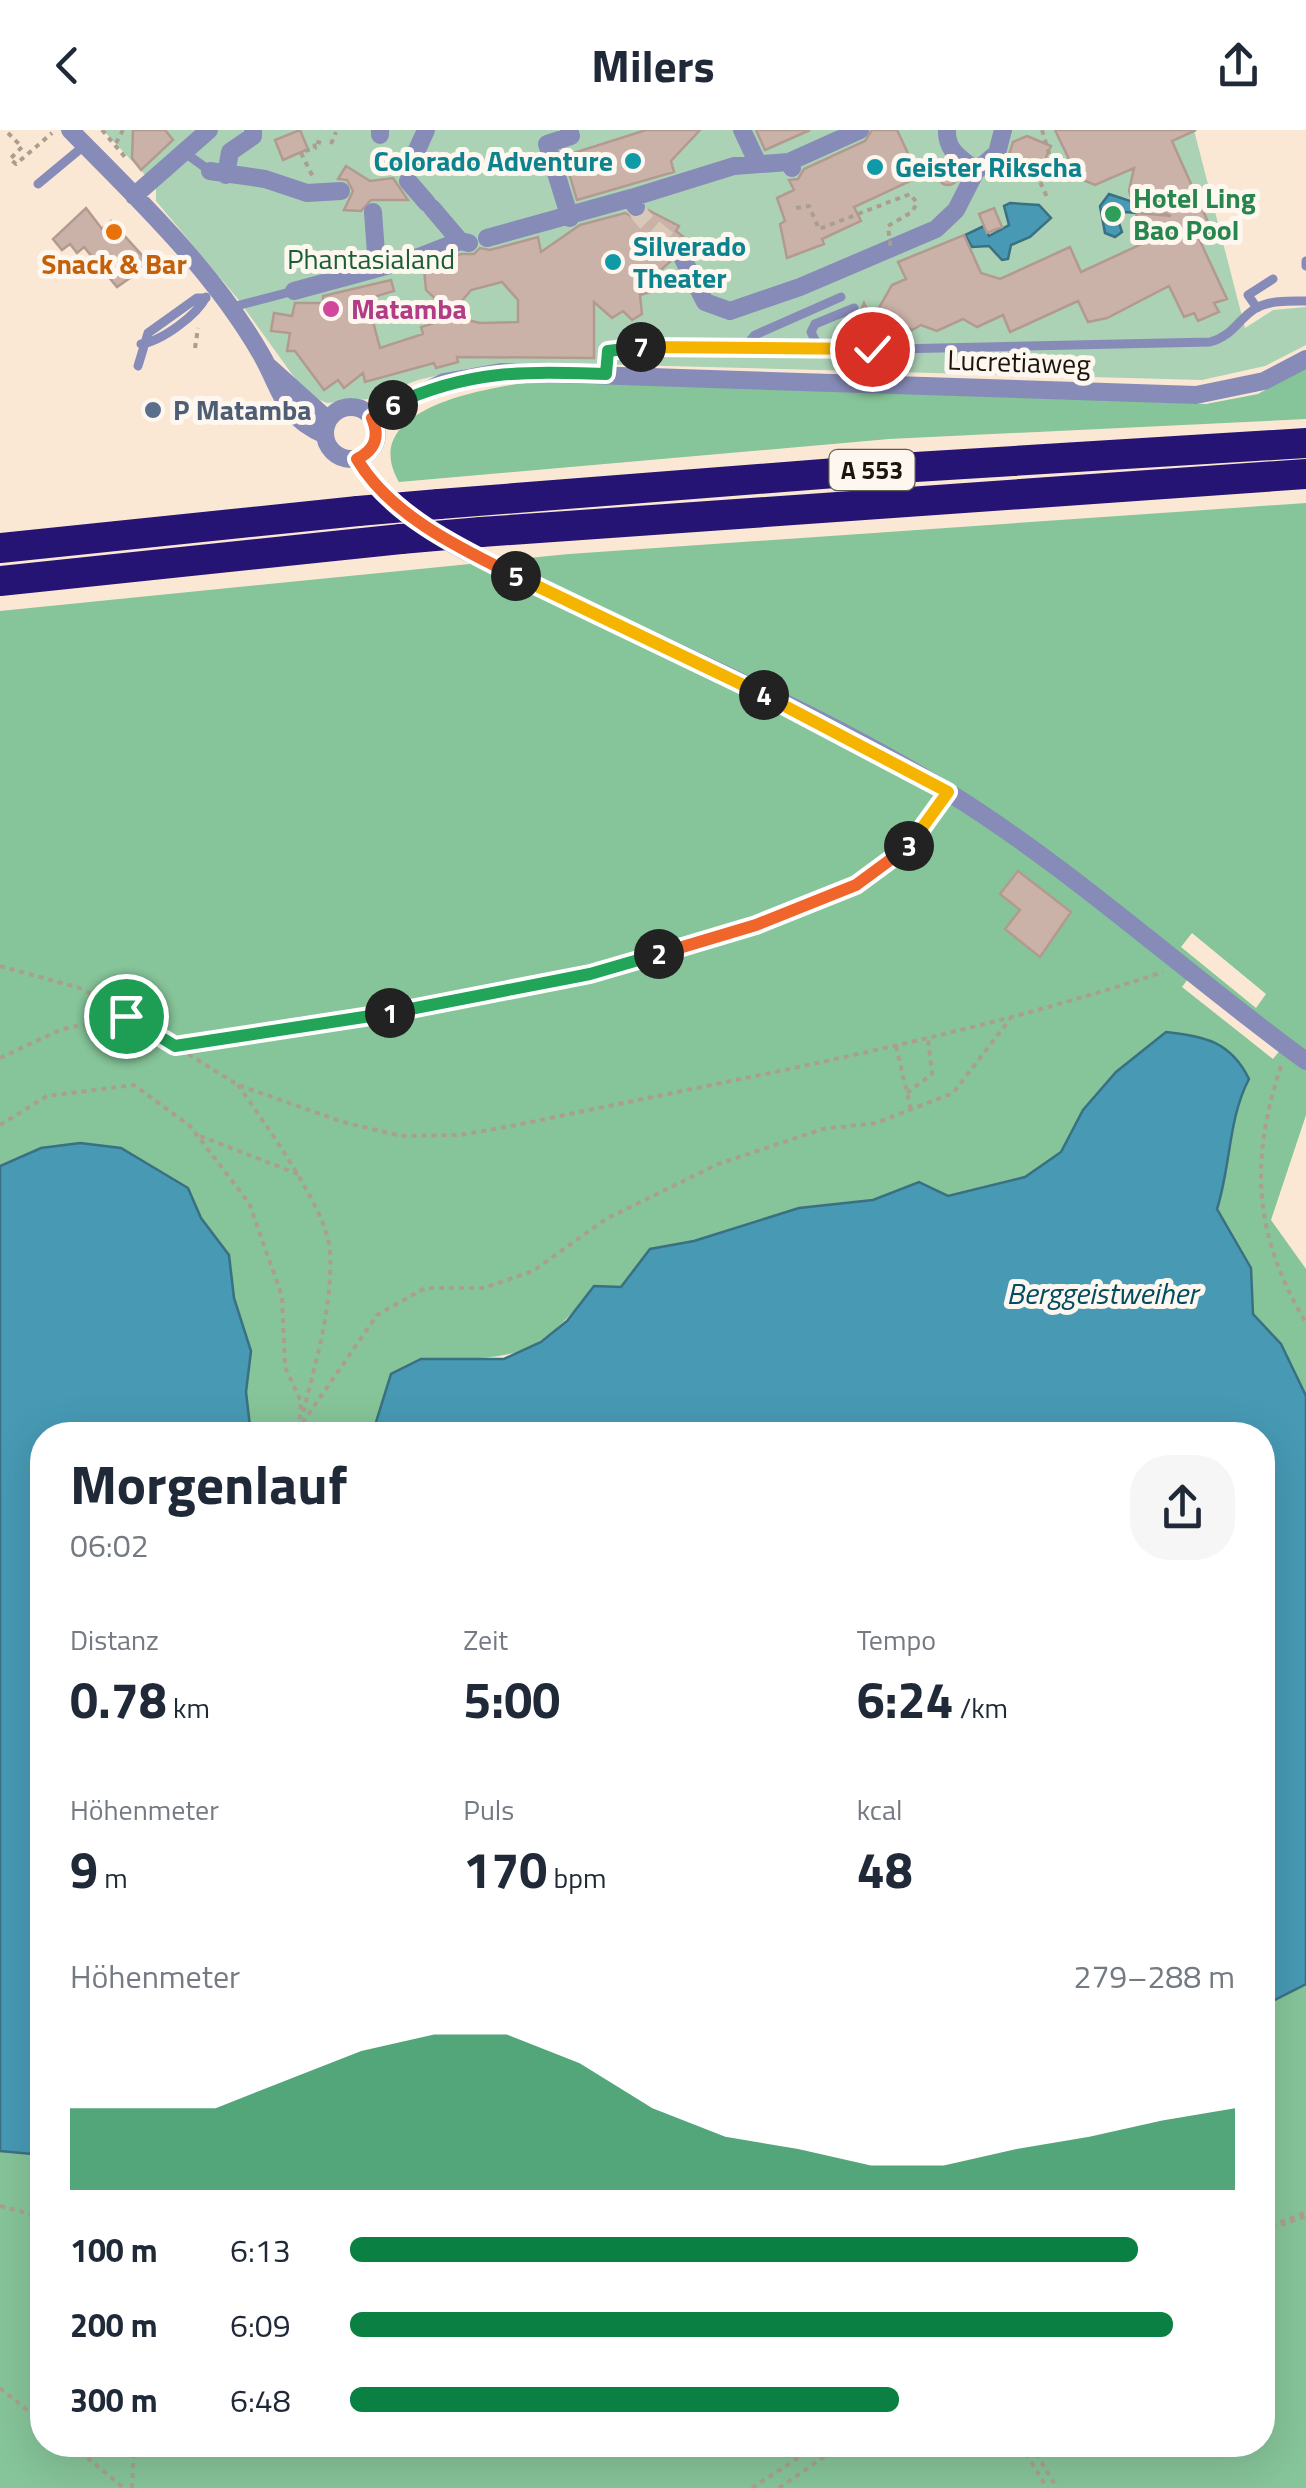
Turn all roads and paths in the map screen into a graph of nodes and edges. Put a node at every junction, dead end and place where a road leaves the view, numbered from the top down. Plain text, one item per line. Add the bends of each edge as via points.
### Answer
1 (56, 130) edge
2 (70, 130) edge
3 (102, 130) edge
4 (122, 130) edge
5 (209, 130) edge
6 (254, 130) edge
7 (426, 130) edge
8 (569, 130) edge
9 (742, 130) edge
10 (947, 130) edge
11 (1004, 130) edge
12 (1042, 130) edge
13 (336, 132) edge
14 (8, 133) dead end
15 (850, 138) edge
16 (322, 143) dead end
17 (84, 144) junction
18 (331, 144) dead end
19 (416, 150) dead end
20 (184, 152) junction
21 (758, 164) junction
22 (218, 172) junction
23 (976, 172) junction
24 (314, 178) dead end
25 (408, 181) dead end
26 (38, 184) dead end
27 (341, 191) dead end
28 (134, 196) junction
29 (1047, 197) dead end
30 (373, 204) dead end
31 (796, 208) dead end
32 (570, 218) junction
33 (472, 241) junction
34 (891, 250) junction
35 (680, 253) tunnel mouth
36 (377, 260) junction
37 (1273, 280) dead end
38 (294, 291) joint
39 (211, 293) junction
40 (841, 297) dead end
41 (1306, 301) edge
42 (229, 308) junction
43 (854, 308) dead end
44 (1256, 308) junction
45 (702, 331) dead end
46 (812, 332) junction
47 (868, 338) dead end
48 (702, 347) junction
49 (195, 348) dead end
50 (744, 348) junction
51 (790, 349) junction
52 (872, 349) junction
53 (820, 350) junction
54 (1306, 359) edge
55 (138, 366) dead end
56 (606, 374) junction
57 (372, 418) junction
58 (327, 428) junction
59 (1306, 443) edge
60 (357, 459) junction
61 (1306, 474) edge
62 (0, 548) edge
63 (0, 581) edge
64 (948, 792) junction
65 (1187, 964) junction
66 (0, 966) edge
67 (126, 1016) junction
68 (1010, 1019) junction
69 (928, 1038) junction
70 (896, 1044) junction
71 (175, 1046) junction
72 (1287, 1047) junction
73 (0, 1058) edge
74 (1306, 1061) edge
75 (238, 1085) junction
76 (907, 1093) junction
77 (910, 1110) junction
78 (0, 1125) edge
79 (196, 1135) junction
80 (298, 1174) junction
81 (1306, 1323) edge
82 (300, 1422) edge
83 (301, 1422) edge
84 (304, 1422) edge
85 (0, 2206) edge
86 (30, 2214) edge
87 (1306, 2214) edge
88 (1275, 2226) edge
89 (0, 2388) edge
90 (30, 2412) edge
91 (87, 2457) edge
92 (133, 2457) edge
93 (800, 2457) edge
94 (824, 2457) edge
95 (1029, 2457) edge
96 (1038, 2457) edge
97 (124, 2488) edge
98 (132, 2488) edge
99 (752, 2488) edge
100 (779, 2488) edge
101 (1048, 2488) edge
102 (1057, 2488) edge

1 - 14 path via 16,164 10,159 22,147
2 - 17 street
3 - 4 path via 115,144
5 - 20 street
6 - 22 street
7 - 19 street
8 - 32 street via 571,136 547,144
9 - 21 street
10 - 23 street via 955,155
11 - 23 street via 998,154
12 - 29 path via 1050,158 1036,175
13 - 18 path
15 - 21 street via 791,165
16 - 24 path via 314,140 314,148 303,152
17 - 26 lane
17 - 28 street
20 - 22 lane
20 - 28 street
21 - 32 street
22 - 27 street via 308,193
23 - 34 street via 948,220
25 - 33 street
28 - 39 street
30 - 36 street
31 - 34 path, bridge via 809,206 820,229 910,194 917,203 912,212 888,226
32 - 33 street
33 - 36 street
34 - 35 street via 730,311 705,302
36 - 38 street
37 - 44 lane via 1248,296
38 - 42 lane
39 - 42 street
39 - 55 lane via 148,333
40 - 50 lane via 755,335
41 - 44 lane
42 - 49 path via 201,324
42 - 58 street via 268,366
43 - 46 lane via 823,319
44 - 52 lane via 1228,337 1210,342
45 - 48 lane
46 - 51 lane
46 - 53 lane
47 - 52 lane
48 - 50 lane
48 - 56 lane via 617,346 608,351
50 - 51 lane
51 - 53 lane
52 - 53 lane
54 - 56 street, Lucretiaweg via 1264,382 1196,396
56 - 57 street, Lucretiaweg via 472,376 444,382
57 - 58 street via 345,408
57 - 60 street via 377,438
58 - 60 street via 337,456
59 - 62 highway, A 553, bridge via 358,510
60 - 64 street via 372,484 480,559 802,713
61 - 63 highway, A 553, bridge via 480,532
64 - 65 street
64 - 71 path via 910,846 856,885 756,925 590,974
65 - 68 path
65 - 72 street
66 - 67 path via 83,989
67 - 71 path
67 - 73 path via 62,1030
68 - 69 path
68 - 77 path via 954,1093
69 - 70 path
69 - 76 path via 932,1074
70 - 75 path via 460,1135 401,1136
70 - 76 path
71 - 75 path
72 - 74 street
72 - 81 path via 1268,1103 1257,1170 1284,1285
75 - 80 path
76 - 77 path
77 - 84 path via 876,1123 823,1129 718,1164 606,1218 533,1271 484,1288 425,1288 377,1315
78 - 79 path via 47,1096 134,1085
79 - 80 path
79 - 82 path via 249,1203 282,1296 285,1367 301,1402
80 - 83 path via 330,1248 324,1325
85 - 86 path
87 - 88 path
89 - 90 path
91 - 97 path
92 - 98 path
93 - 99 path
94 - 100 path
95 - 101 path
96 - 102 path

